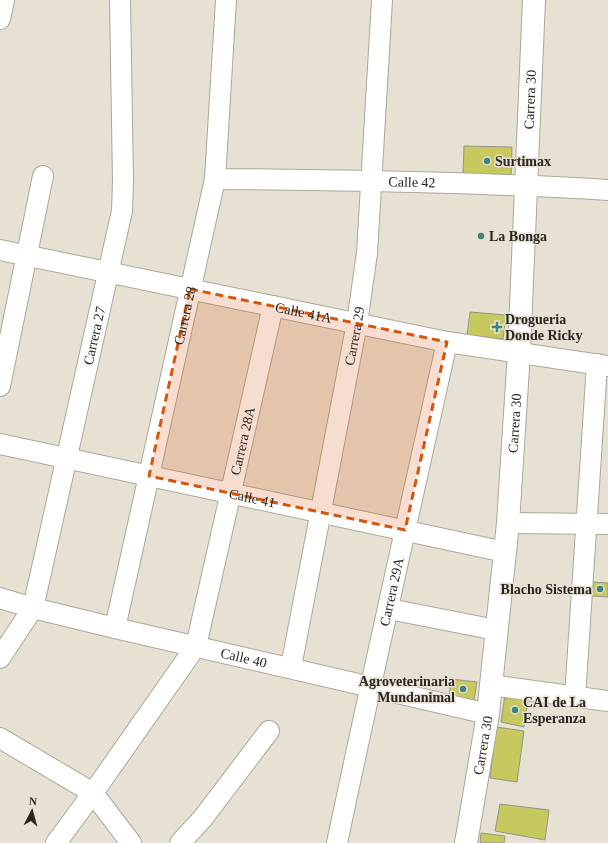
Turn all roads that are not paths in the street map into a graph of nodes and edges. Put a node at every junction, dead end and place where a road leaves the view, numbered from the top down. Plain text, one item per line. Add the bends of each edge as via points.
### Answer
1 (4, 0) edge
2 (120, 0) edge
3 (226, 0) edge
4 (382, 0) edge
5 (534, 0) edge
6 (0, 19) edge
7 (43, 176) dead end
8 (215, 179) junction
9 (371, 180) junction
10 (526, 185) junction
11 (608, 190) edge
12 (0, 250) edge
13 (26, 256) junction
14 (107, 272) junction
15 (190, 289) junction
16 (273, 306) junction
17 (357, 323) junction
18 (447, 342) junction
19 (518, 352) junction
20 (603, 365) edge
21 (0, 386) edge
22 (0, 444) edge
23 (67, 459) junction
24 (149, 476) junction
25 (231, 494) junction
26 (320, 512) junction
27 (508, 523) junction
28 (587, 524) junction
29 (608, 524) edge
30 (405, 530) junction
31 (505, 552) junction
32 (0, 598) edge
33 (33, 608) junction
34 (389, 609) junction
35 (115, 628) junction
36 (496, 630) junction
37 (196, 646) junction
38 (0, 658) edge
39 (291, 667) junction
40 (491, 685) junction
41 (370, 686) junction
42 (575, 697) junction
43 (608, 701) edge
44 (488, 714) junction
45 (269, 731) dead end
46 (0, 738) edge
47 (93, 793) junction
48 (56, 843) edge
49 (131, 843) edge
50 (180, 843) edge
51 (337, 843) edge
52 (466, 843) edge

1 - 6 street
2 - 14 street, Carrera 27 via 122,211
3 - 8 street, Carrera 28
4 - 9 street, Carrera 29
5 - 10 main road, Carrera 30
7 - 13 street
8 - 9 street, Calle 42
8 - 15 street, Carrera 28
9 - 10 street, Calle 42
9 - 17 street, Carrera 29 via 367,252
10 - 11 street, Calle 42
10 - 19 main road, Carrera 30
12 - 13 street, Calle 41A
13 - 14 street, Calle 41A
13 - 21 street
14 - 15 street, Calle 41A
14 - 23 street, Carrera 27
15 - 16 street, Calle 41A
15 - 24 street, Carrera 28
16 - 17 street, Calle 41A
16 - 25 street, Carrera 28A
17 - 18 street, Calle 41A
17 - 26 street, Carrera 29
18 - 19 street, Calle 41A
18 - 30 street, Carrera 29A
19 - 20 street, Calle 41A
19 - 27 main road, Carrera 30
20 - 28 street
22 - 23 street, Calle 41
23 - 24 street, Calle 41
23 - 33 street, Carrera 27
24 - 25 street, Calle 41
24 - 35 street, Carrera 28
25 - 26 street, Calle 41
25 - 37 street, Carrera 28A
26 - 30 street, Calle 41
26 - 39 street, Carrera 29
27 - 28 street
27 - 31 main road, Carrera 30
28 - 29 street
28 - 42 street
30 - 31 street, Calle 41
30 - 34 street, Carrera 29A
31 - 36 main road, Carrera 30
32 - 33 street, Calle 40
33 - 35 street, Calle 40
33 - 38 street, Carrera 27
34 - 36 street
34 - 41 street, Carrera 29A
35 - 37 street, Calle 40
36 - 40 main road, Carrera 30
37 - 39 street, Calle 40
37 - 47 street
39 - 41 street, Calle 40
40 - 42 street
40 - 44 main road, Carrera 30
41 - 44 street, Calle 40
41 - 51 street, Carrera 29A
42 - 43 street
44 - 52 main road, Carrera 30
45 - 50 street via 203,818
46 - 47 street
47 - 48 street
47 - 49 street

